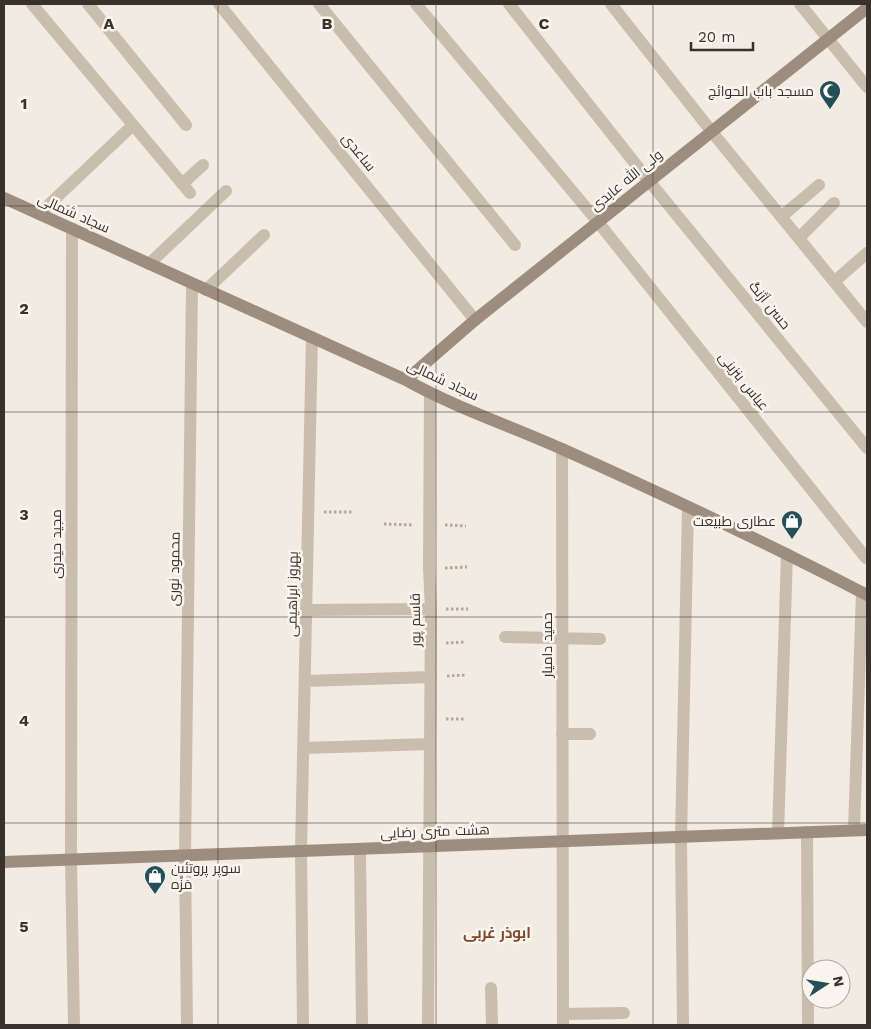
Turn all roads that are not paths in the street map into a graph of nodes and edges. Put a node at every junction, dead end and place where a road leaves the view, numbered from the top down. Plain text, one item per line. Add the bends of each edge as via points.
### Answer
1 (32, 4) edge
2 (88, 4) edge
3 (219, 4) edge
4 (319, 4) edge
5 (416, 4) edge
6 (509, 4) edge
7 (611, 4) edge
8 (800, 4) edge
9 (867, 8) edge
10 (828, 39) junction
11 (867, 87) edge
12 (133, 125) junction
13 (186, 125) dead end
14 (712, 132) junction
15 (203, 165) dead end
16 (649, 181) junction
17 (819, 185) dead end
18 (226, 192) dead end
19 (4, 198) edge
20 (834, 203) dead end
21 (39, 214) junction
22 (782, 217) junction
23 (598, 222) junction
24 (72, 229) junction
25 (264, 235) dead end
26 (799, 238) junction
27 (515, 245) dead end
28 (867, 253) edge
29 (149, 264) junction
30 (834, 281) junction
31 (192, 284) junction
32 (206, 290) junction
33 (475, 320) junction
34 (867, 322) edge
35 (312, 337) junction
36 (406, 380) junction
37 (430, 393) junction
38 (562, 448) junction
39 (867, 448) edge
40 (688, 507) junction
41 (787, 554) junction
42 (866, 558) dead end
43 (865, 593) edge
44 (431, 609) junction
45 (306, 610) junction
46 (505, 637) dead end
47 (562, 637) junction
48 (600, 639) dead end
49 (430, 676) junction
50 (305, 681) junction
51 (562, 734) junction
52 (590, 734) dead end
53 (430, 744) junction
54 (304, 748) junction
55 (854, 830) junction
56 (867, 830) edge
57 (807, 832) junction
58 (778, 833) junction
59 (681, 837) junction
60 (563, 842) junction
61 (430, 846) junction
62 (360, 849) junction
63 (302, 851) junction
64 (186, 856) junction
65 (71, 860) junction
66 (4, 862) edge
67 (491, 988) dead end
68 (624, 1013) dead end
69 (563, 1020) edge
70 (74, 1025) edge
71 (187, 1025) edge
72 (303, 1025) edge
73 (362, 1025) edge
74 (428, 1025) edge
75 (492, 1025) edge
76 (683, 1025) edge
77 (808, 1025) edge

1 - 12 street
2 - 13 street
3 - 33 street, ساعدی
4 - 27 street
5 - 23 street, عباس بنزینی
6 - 16 street, حسن آژنگ
7 - 14 street
8 - 10 street
9 - 10 street, ولی الله عابدی
10 - 11 street
10 - 14 street, ولی الله عابدی
12 - 15 street via 186,188
12 - 21 street
14 - 16 street, ولی الله عابدی
14 - 22 street
16 - 23 street, ولی الله عابدی
16 - 39 street, حسن آژنگ
17 - 22 street
18 - 29 street
19 - 21 street, سجاد شمالی
20 - 26 street
21 - 24 street, سجاد شمالی
22 - 26 street
23 - 33 street, ولی الله عابدی
23 - 42 street, عباس بنزینی
24 - 29 street, سجاد شمالی
24 - 65 street, مجید حیدری
25 - 32 street
26 - 30 street
28 - 30 street
29 - 31 street, سجاد شمالی
30 - 34 street
31 - 32 street, سجاد شمالی
31 - 64 street, محمود نوری
32 - 35 street, سجاد شمالی
33 - 36 street, ولی الله عابدی
35 - 36 street, سجاد شمالی
35 - 45 street, بهروز ابراهیمی
36 - 37 street, سجاد شمالی
37 - 38 street, سجاد شمالی
37 - 44 street, قاسم پور
38 - 40 street, سجاد شمالی
38 - 47 street, حمید دامیار
40 - 41 street, سجاد شمالی
40 - 59 street
41 - 43 street, سجاد شمالی
41 - 58 street
43 - 55 street
44 - 45 street
44 - 49 street, قاسم پور
45 - 50 street, بهروز ابراهیمی
46 - 47 street
47 - 48 street
47 - 51 street, حمید دامیار
49 - 50 street
49 - 53 street, قاسم پور
50 - 54 street, بهروز ابراهیمی
51 - 52 street
51 - 60 street, حمید دامیار
53 - 54 street
53 - 61 street, قاسم پور
54 - 63 street, بهروز ابراهیمی
55 - 56 street, هشت متری رضایی
55 - 57 street, هشت متری رضایی
57 - 58 street, هشت متری رضایی
57 - 77 street
58 - 59 street, هشت متری رضایی
59 - 60 street, هشت متری رضایی
59 - 76 street
60 - 61 street, هشت متری رضایی
60 - 69 street, حمید دامیار
61 - 62 street, هشت متری رضایی
61 - 74 street, قاسم پور
62 - 63 street, هشت متری رضایی
62 - 73 street
63 - 64 street, هشت متری رضایی
63 - 72 street, بهروز ابراهیمی
64 - 65 street, هشت متری رضایی
64 - 71 street, محمود نوری
65 - 66 street, هشت متری رضایی
65 - 70 street, مجید حیدری
67 - 75 street
68 - 69 street

